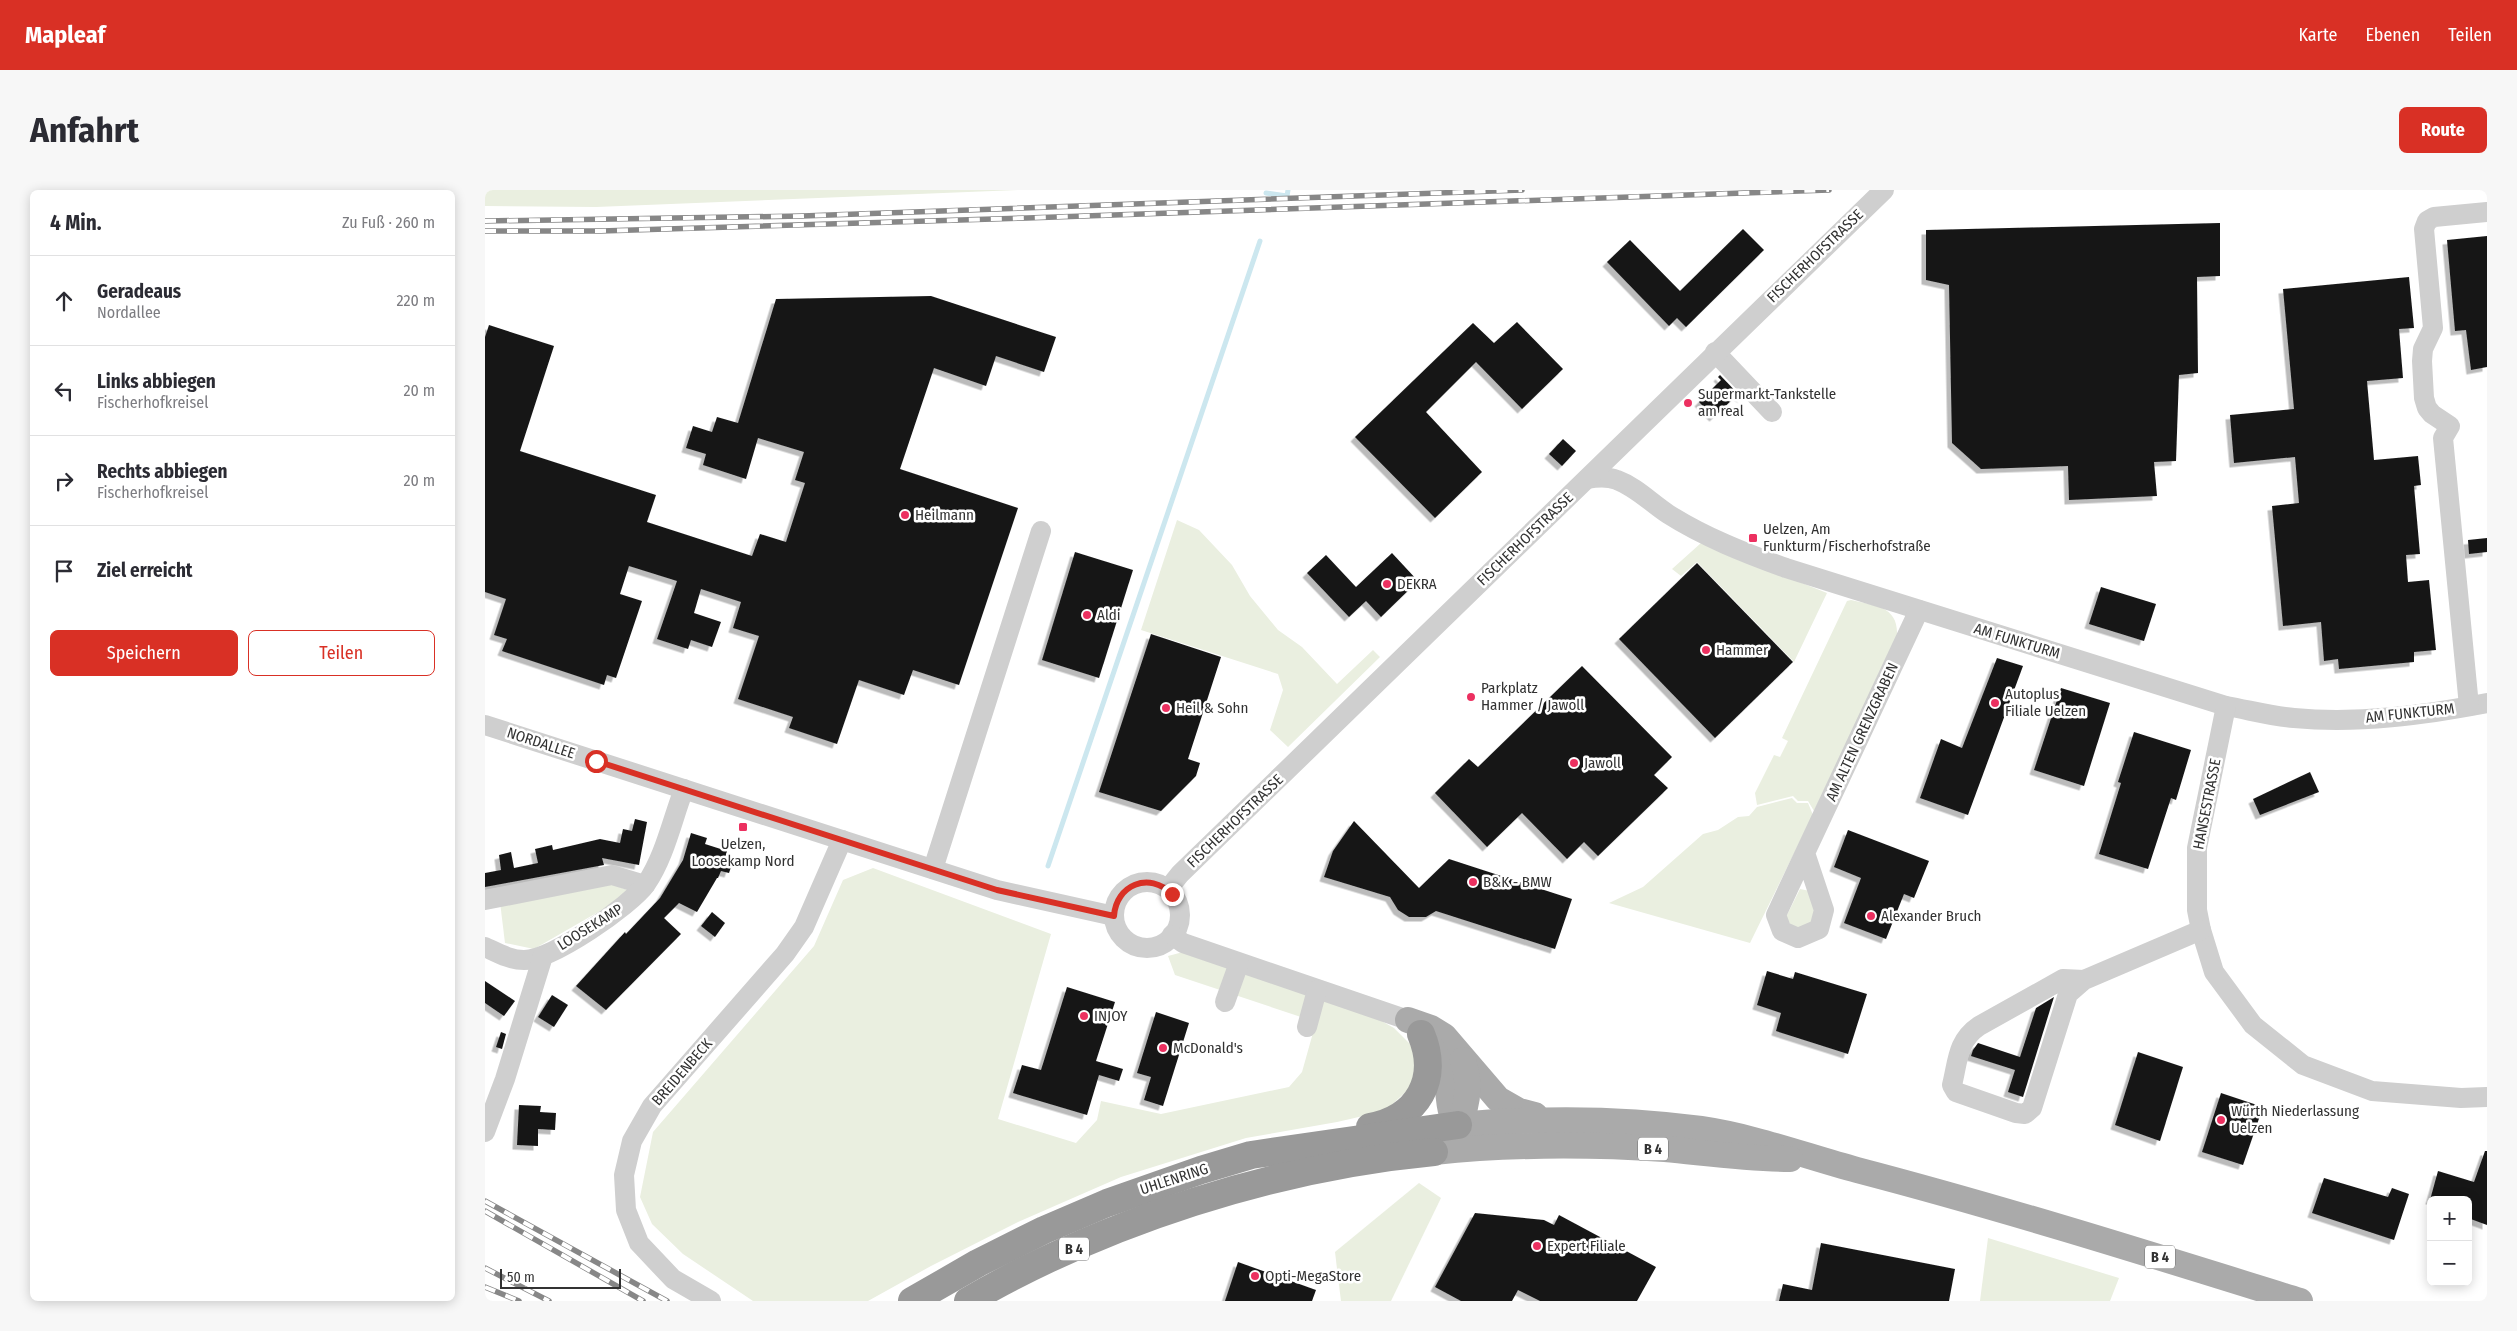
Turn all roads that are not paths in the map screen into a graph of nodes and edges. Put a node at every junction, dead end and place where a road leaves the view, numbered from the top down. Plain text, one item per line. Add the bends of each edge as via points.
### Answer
1 (1884, 190) edge
2 (2487, 212) edge
3 (1715, 352) junction
4 (1772, 412) dead end
5 (1587, 478) junction
6 (1041, 531) dead end
7 (1919, 610) junction
8 (2478, 704) edge
9 (2226, 706) junction
10 (485, 725) edge
11 (684, 789) junction
12 (842, 840) junction
13 (1805, 853) dead end
14 (933, 870) junction
15 (645, 885) junction
16 (1167, 889) junction
17 (485, 900) edge
18 (1114, 916) junction
19 (2201, 930) junction
20 (1172, 935) junction
21 (485, 947) edge
22 (543, 956) junction
23 (1239, 963) junction
24 (2084, 980) junction
25 (1317, 990) junction
26 (1225, 1002) dead end
27 (1307, 1027) dead end
28 (1415, 1027) junction
29 (1463, 1060) junction
30 (2487, 1097) edge
31 (1553, 1120) junction
32 (1458, 1125) junction
33 (485, 1132) edge
34 (1491, 1147) junction
35 (1434, 1152) junction
36 (1251, 1156) junction
37 (1815, 1159) junction
38 (711, 1301) edge
39 (912, 1301) edge
40 (968, 1301) edge
41 (2299, 1301) edge

1 - 3 street, FISCHERHOFSTRASSE
2 - 8 street, AM FUNKTURM via 2434,217 2427,221 2433,328 2423,349 2422,361 2427,408 2450,426 2443,438
3 - 4 street
3 - 5 street, FISCHERHOFSTRASSE
5 - 7 street, AM FUNKTURM via 1614,478 1629,485 1667,514 1731,547
5 - 16 street, FISCHERHOFSTRASSE
6 - 14 street
7 - 9 street, AM FUNKTURM
7 - 13 street, AM ALTEN GRENZGRABEN
8 - 9 street, AM FUNKTURM via 2415,716 2363,719 2294,718
9 - 19 street, HANSESTRASSE via 2197,848 2197,910
10 - 11 street, NORDALLEE
11 - 12 street, NORDALLEE
11 - 15 street, LOOSEKAMP via 659,861
12 - 14 street, NORDALLEE
12 - 38 street, BREIDENBECK via 804,927 785,954 652,1106 631,1141 624,1175 626,1210 639,1243 673,1279
14 - 18 street, NORDALLEE via 997,890
15 - 17 street via 612,875
15 - 22 street, LOOSEKAMP via 625,906
16 - 18 street via 1148,882 1130,886 1118,899
16 - 20 street via 1175,899 1179,913
18 - 20 street via 1118,931 1125,940 1140,947 1160,945
19 - 24 street
19 - 30 street, HANSESTRASSE via 2214,972 2253,1025 2303,1065 2372,1091
20 - 23 street via 1183,943
21 - 22 street, LOOSEKAMP via 508,958 525,960
22 - 33 street, LOOSEKAMP
23 - 25 street
23 - 26 street
24 - 24 street via 2063,979 1969,1032 1962,1042 1952,1085 1956,1092 2016,1113 2025,1114 2032,1108 2068,994
25 - 27 street
25 - 28 street
28 - 29 main road via 1444,1036
28 - 32 main road via 1435,1052 1443,1071 1450,1113
28 - 36 highway via 1427,1058 1427,1080 1419,1097 1399,1116 1383,1125 1304,1139
29 - 31 main road via 1503,1103
29 - 32 main road via 1467,1093
31 - 32 main road, B 4
31 - 37 main road, B 4 via 1616,1121 1701,1129 1751,1138
32 - 34 main road via 1470,1137
32 - 35 main road
32 - 36 highway, UHLENRING / B 4
34 - 35 main road, B 4
34 - 37 main road, B 4 via 1609,1146 1751,1159
35 - 40 highway, UHLENRING / B 4 via 1327,1168 1184,1206 1058,1256
36 - 39 highway, UHLENRING / B 4 via 1098,1206 1043,1230
37 - 41 main road, B 4 via 2021,1214

